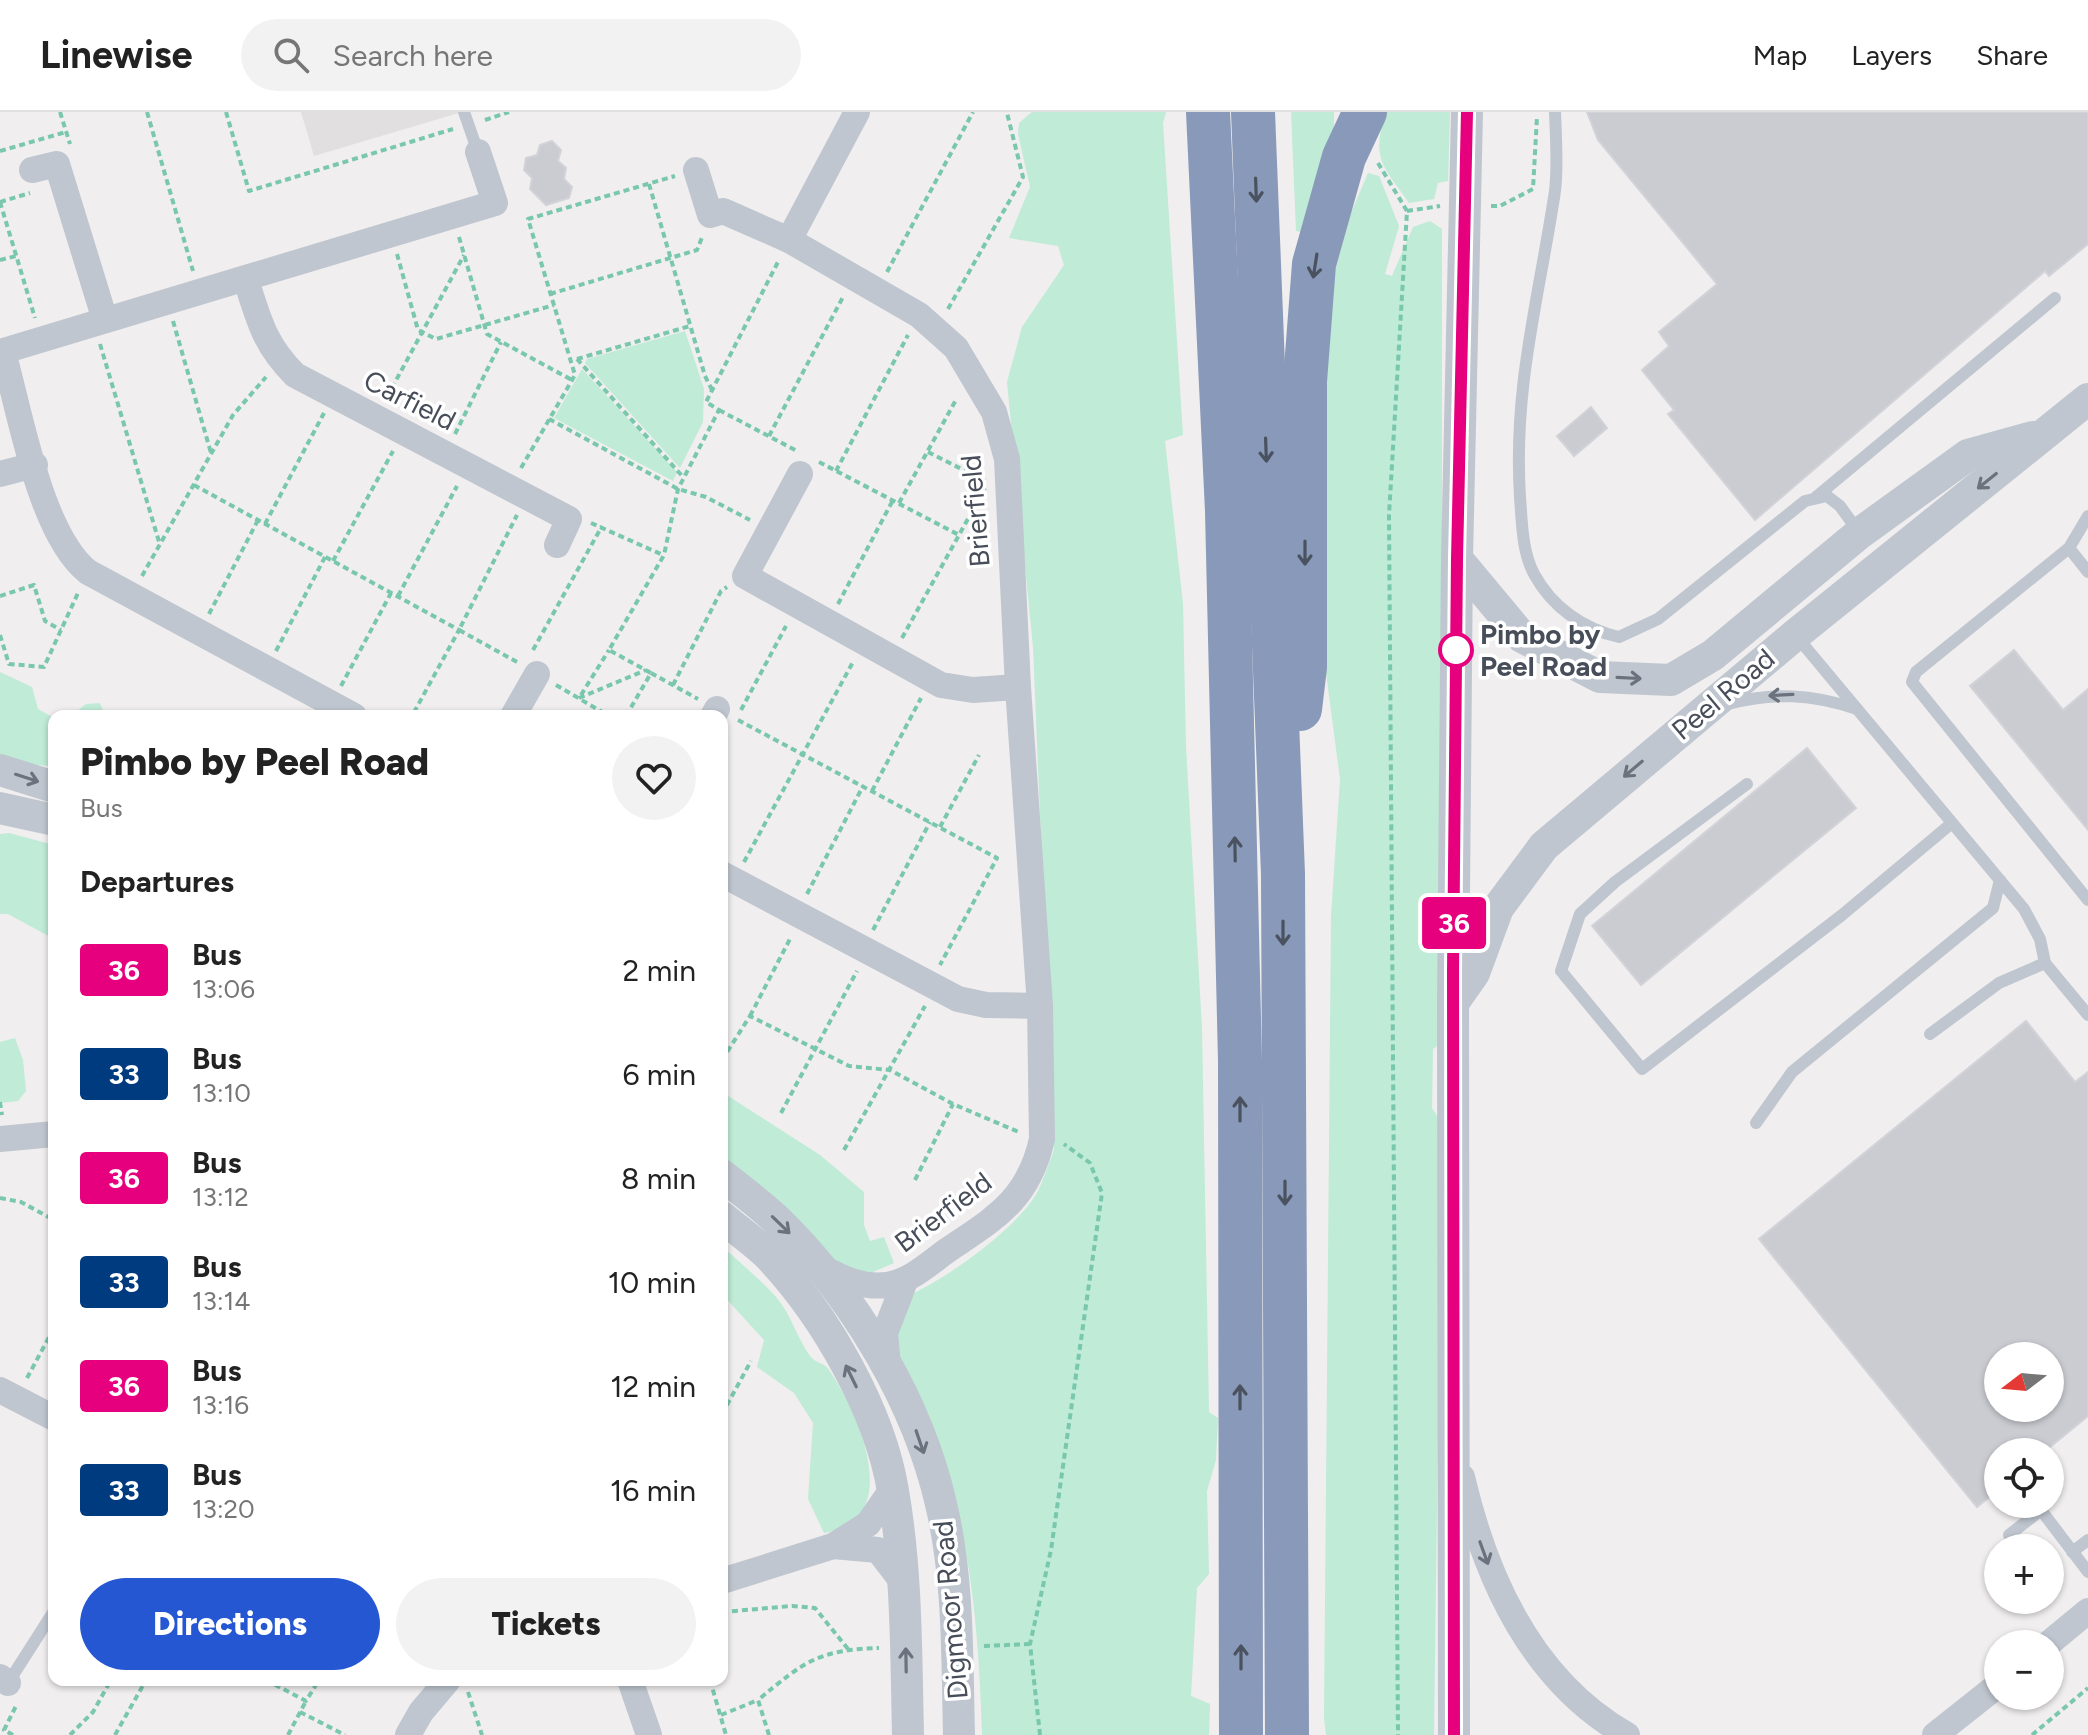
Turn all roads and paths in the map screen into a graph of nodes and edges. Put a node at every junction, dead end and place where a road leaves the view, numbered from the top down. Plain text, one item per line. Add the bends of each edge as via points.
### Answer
1 (147, 112) edge
2 (226, 112) edge
3 (464, 112) edge
4 (509, 112) edge
5 (857, 112) edge
6 (973, 112) edge
7 (998, 112) edge
8 (1208, 112) edge
9 (1253, 112) edge
10 (1365, 112) edge
11 (1467, 112) edge
12 (1537, 112) edge
13 (1555, 112) edge
14 (1008, 113) edge
15 (493, 117) dead end
16 (66, 132) dead end
17 (437, 134) dead end
18 (0, 151) edge
19 (478, 152) joint
20 (1378, 163) dead end
21 (32, 170) dead end
22 (696, 170) joint
23 (649, 184) junction
24 (0, 202) edge
25 (1441, 206) dead end
26 (1488, 206) dead end
27 (1407, 211) junction
28 (710, 215) junction
29 (453, 216) junction
30 (391, 235) junction
31 (789, 240) junction
32 (464, 255) junction
33 (16, 256) junction
34 (671, 258) junction
35 (0, 260) edge
36 (854, 276) junction
37 (246, 280) junction
38 (878, 289) junction
39 (199, 293) junction
40 (550, 294) junction
41 (2055, 298) dead end
42 (168, 302) junction
43 (554, 305) junction
44 (100, 321) junction
45 (928, 323) junction
46 (485, 325) junction
47 (690, 326) junction
48 (422, 332) junction
49 (41, 339) junction
50 (501, 342) junction
51 (1, 352) edge
52 (577, 359) junction
53 (280, 360) junction
54 (570, 361) junction
55 (572, 380) junction
56 (712, 390) junction
57 (333, 396) junction
58 (957, 398) dead end
59 (2088, 399) edge
60 (719, 410) junction
61 (376, 418) junction
62 (549, 419) junction
63 (403, 432) junction
64 (2048, 433) junction
65 (769, 436) junction
66 (927, 452) junction
67 (211, 453) junction
68 (457, 460) junction
69 (35, 465) junction
70 (836, 471) junction
71 (0, 474) edge
72 (800, 474) dead end
73 (684, 478) junction
74 (194, 485) junction
75 (678, 489) junction
76 (518, 492) junction
77 (1816, 497) junction
78 (893, 500) junction
79 (899, 503) junction
80 (2088, 516) edge
81 (569, 519) junction
82 (258, 520) junction
83 (265, 524) junction
84 (602, 526) junction
85 (769, 530) junction
86 (1860, 533) junction
87 (959, 535) junction
88 (160, 545) junction
89 (557, 545) dead end
90 (2069, 548) junction
91 (664, 555) junction
92 (325, 557) junction
93 (1457, 559) junction
94 (333, 561) junction
95 (88, 572) junction
96 (2088, 572) edge
97 (745, 576) junction
98 (391, 593) junction
99 (0, 596) edge
100 (131, 596) junction
101 (398, 596) junction
102 (797, 605) junction
103 (828, 623) junction
104 (61, 630) junction
105 (459, 630) junction
106 (198, 632) junction
107 (0, 635) edge
108 (1795, 635) junction
109 (864, 643) junction
110 (609, 650) junction
111 (891, 658) junction
112 (267, 669) junction
113 (531, 670) junction
114 (648, 672) junction
115 (931, 681) junction
116 (673, 685) junction
117 (1018, 687) junction
118 (579, 698) junction
119 (1857, 709) junction
120 (342, 710) edge
121 (415, 710) edge
122 (515, 710) edge
123 (599, 710) edge
124 (629, 710) edge
125 (714, 710) edge
126 (725, 710) edge
127 (728, 718) edge
128 (1679, 730) junction
129 (802, 754) junction
130 (979, 755) dead end
131 (0, 770) edge
132 (1747, 784) dead end
133 (48, 785) edge
134 (863, 786) junction
135 (872, 791) junction
136 (0, 808) edge
137 (48, 819) edge
138 (930, 822) junction
139 (1952, 823) junction
140 (940, 827) junction
141 (728, 871) edge
142 (1283, 874) junction
143 (728, 878) edge
144 (2000, 880) junction
145 (2088, 900) edge
146 (800, 914) junction
147 (866, 950) junction
148 (2045, 963) junction
149 (933, 986) junction
150 (1453, 1003) junction
151 (1040, 1006) junction
152 (2088, 1015) edge
153 (750, 1016) junction
154 (1930, 1034) dead end
155 (813, 1048) junction
156 (728, 1051) edge
157 (890, 1070) junction
158 (0, 1102) edge
159 (953, 1104) junction
160 (781, 1113) dead end
161 (0, 1122) edge
162 (1756, 1123) dead end
163 (48, 1135) edge
164 (0, 1139) edge
165 (1042, 1139) junction
166 (844, 1150) dead end
167 (728, 1180) edge
168 (915, 1180) dead end
169 (0, 1198) edge
170 (48, 1217) edge
171 (728, 1222) edge
172 (818, 1265) junction
173 (905, 1281) junction
174 (48, 1337) edge
175 (751, 1361) dead end
176 (888, 1369) junction
177 (8, 1394) edge
178 (728, 1403) edge
179 (48, 1415) edge
180 (1456, 1450) junction
181 (893, 1488) junction
182 (2010, 1534) edge
183 (2059, 1534) edge
184 (2088, 1540) edge
185 (2064, 1541) edge
186 (833, 1546) junction
187 (2072, 1552) junction
188 (2088, 1572) edge
189 (728, 1579) edge
190 (905, 1585) junction
191 (728, 1611) edge
192 (2088, 1611) edge
193 (48, 1619) edge
194 (2064, 1631) edge
195 (4, 1680) edge
196 (108, 1686) edge
197 (143, 1686) edge
198 (277, 1686) edge
199 (315, 1686) edge
200 (434, 1686) edge
201 (466, 1686) edge
202 (632, 1686) edge
203 (712, 1686) edge
204 (2088, 1688) edge
205 (1984, 1696) edge
206 (758, 1700) junction
207 (306, 1701) junction
208 (300, 1712) junction
209 (721, 1715) junction
210 (70, 1735) edge
211 (115, 1735) edge
212 (288, 1735) edge
213 (345, 1735) edge
214 (408, 1735) edge
215 (482, 1735) edge
216 (649, 1735) edge
217 (726, 1735) edge
218 (769, 1735) edge
219 (908, 1735) edge
220 (959, 1735) edge
221 (1040, 1735) edge
222 (1241, 1735) edge
223 (1287, 1735) edge
224 (1398, 1735) edge
225 (1454, 1735) edge
226 (1627, 1735) edge
227 (1935, 1735) edge
228 (2032, 1735) edge

1 - 39 path
2 - 17 path via 249,191
3 - 19 lane
4 - 15 path
5 - 31 street
6 - 38 path
7 - 14 path
222 -> 8 highway via 1240,1046 1227,511
9 -> 142 highway
10 -> 142 highway via 1344,157 1314,264 1305,381 1305,667
11 - 93 street
12 - 26 path via 1533,189 1500,206
13 - 77 lane via 1556,186 1523,366 1518,434 1525,548 1534,573 1580,623 1619,637 1658,619
14 - 45 path via 1023,177
16 - 18 path
19 - 29 street via 495,203
20 - 27 path
21 - 44 street via 57,164
22 - 23 path
22 - 28 street
23 - 34 path
23 - 40 path via 528,219
24 - 33 path
25 - 27 path
27 - 224 path via 1389,515
28 - 31 street, Brierfield via 723,211
28 - 34 path via 697,250
29 - 30 street
29 - 32 path
30 - 37 street
30 - 48 path
31 - 36 street, Brierfield
31 - 56 path
32 - 46 path
32 - 48 path
33 - 35 path
33 - 49 path
34 - 40 path
34 - 47 path
36 - 38 street, Brierfield
36 - 65 path
37 - 39 street
37 - 53 street, Carfield via 263,335
38 - 45 street, Brierfield
39 - 42 street
40 - 43 path
41 - 77 lane
42 - 44 street
42 - 67 path
43 - 46 path
43 - 54 path
44 - 49 street
44 - 88 path
45 - 70 path
45 - 117 street, Brierfield via 956,348 977,378 994,412 1007,459
46 - 48 path via 436,339
46 - 50 path via 487,334
47 - 52 path
47 - 56 path
48 - 61 path
49 - 51 street
50 - 55 path
50 - 68 path
51 - 69 street
52 - 54 path
52 - 73 path
53 - 57 street, Carfield
53 - 67 path via 233,415
54 - 55 path
55 - 62 path
56 - 60 path via 706,402
57 - 61 street, Carfield
57 - 83 path
58 - 66 path
59 - 64 street, Peel Road
60 - 65 path
60 - 73 path
61 - 63 street, Carfield
62 - 75 path
62 - 76 path
63 - 68 street, Carfield
63 - 94 path
64 - 86 street, Peel Road via 1968,455
64 -> 108 street, Peel Road
65 - 70 path
66 - 79 path
66 - 87 path via 988,482
67 - 74 path
68 - 76 street, Carfield
68 - 101 path
69 - 71 street
69 - 95 street via 59,539
70 - 78 path
72 - 85 street
73 - 75 path
74 - 82 path
74 - 88 path
75 - 85 path via 706,497
75 - 91 path
76 - 81 street, Carfield
76 - 105 path
77 - 86 lane via 1827,496 1840,506
78 - 79 path
78 - 103 path
79 - 87 path
80 - 90 lane
81 - 84 path
81 - 89 street
82 - 83 path
82 - 106 path
83 - 92 path
84 - 91 path
84 - 113 path
85 - 97 street
93 -> 86 street, Peel Road via 1522,637 1600,677 1671,680 1713,655
87 - 111 path
88 - 100 path
90 - 96 lane
90 - 145 lane via 1916,672 1912,682
91 - 110 path
92 - 94 path
92 - 112 path
93 - 150 street
94 - 98 path
95 - 100 street
95 - 104 path
97 - 102 street
97 - 116 path via 721,591
98 - 101 path
98 - 120 path
99 - 104 path via 34,585 45,621
100 - 106 street
101 - 105 path
102 - 103 street
102 - 126 path
103 - 109 street
104 - 107 path via 44,667 9,664
105 - 113 path
105 - 121 path
106 - 112 street
108 - 119 lane
108 - 128 street, Peel Road
109 - 111 street
109 - 129 path
110 - 114 path
110 - 118 path
111 - 115 street
112 - 120 street
113 - 118 path
113 - 122 street
114 - 116 path
114 - 118 path
114 - 124 path
115 - 117 street via 973,690
115 - 135 path
116 - 125 path
117 - 151 street, Brierfield
118 - 123 path
119 -> 128 lane via 1813,697 1759,697 1728,704
119 - 139 lane
127 - 129 path
128 -> 150 street, Peel Road via 1544,846 1498,908 1474,973
129 - 134 path
129 - 141 path
130 - 140 path
131 -> 133 street
132 - 139 lane via 1580,914 1561,971 1642,1069
134 - 135 path
134 - 146 path
135 - 138 path
136 - 137 street
138 - 140 path
138 - 147 path
139 - 144 lane
140 - 149 path via 997,858
142 -> 223 highway
143 - 146 street
144 - 148 lane via 2024,909 2040,939
144 - 162 lane via 1993,908 1792,1072
146 - 147 street
146 - 153 path
147 - 149 street
147 - 155 path
148 - 152 lane
148 - 154 lane via 1999,983
149 - 151 street via 971,1003
149 - 157 path
150 - 180 street
151 - 165 street, Brierfield
153 - 155 path
153 - 156 path
155 - 157 path via 849,1066
155 - 160 path
157 - 159 path
157 - 166 path
158 - 161 path
159 - 165 path
159 - 168 path
163 - 164 street
165 - 173 street, Brierfield via 1026,1182 999,1217
165 - 221 path via 1069,1145 1090,1163 1102,1193 1051,1550 1030,1644
167 -> 172 street, Digmoor Road via 782,1225
169 - 170 path
181 -> 171 street, Digmoor Road via 869,1412 832,1339 769,1256
172 - 173 street, Brierfield via 853,1283
172 - 176 street, Digmoor Road via 857,1315
173 - 176 street, Brierfield via 885,1333
174 - 177 path
175 - 178 path
176 -> 220 street, Digmoor Road via 909,1410 941,1503 955,1608
177 - 179 street
180 - 225 street
180 -> 226 street via 1485,1558 1521,1631 1555,1676
181 - 186 street via 868,1524
181 - 190 street, Digmoor Road
182 - 183 lane via 2041,1510
184 - 187 lane
185 - 187 lane
186 - 189 street
186 - 190 street via 878,1550
187 - 188 lane
219 -> 190 street, Digmoor Road
191 - 206 path via 815,1608 848,1649 803,1662
192 - 194 street
193 - 195 lane
196 - 210 path via 93,1712
197 - 211 path
198 - 207 path
199 - 207 path
200 - 214 street
201 - 215 path
202 - 216 street
203 - 209 path
204 - 228 path
205 - 227 street
206 - 209 path
206 - 218 path
207 - 208 path
208 - 212 path
208 - 213 path
209 - 217 path

